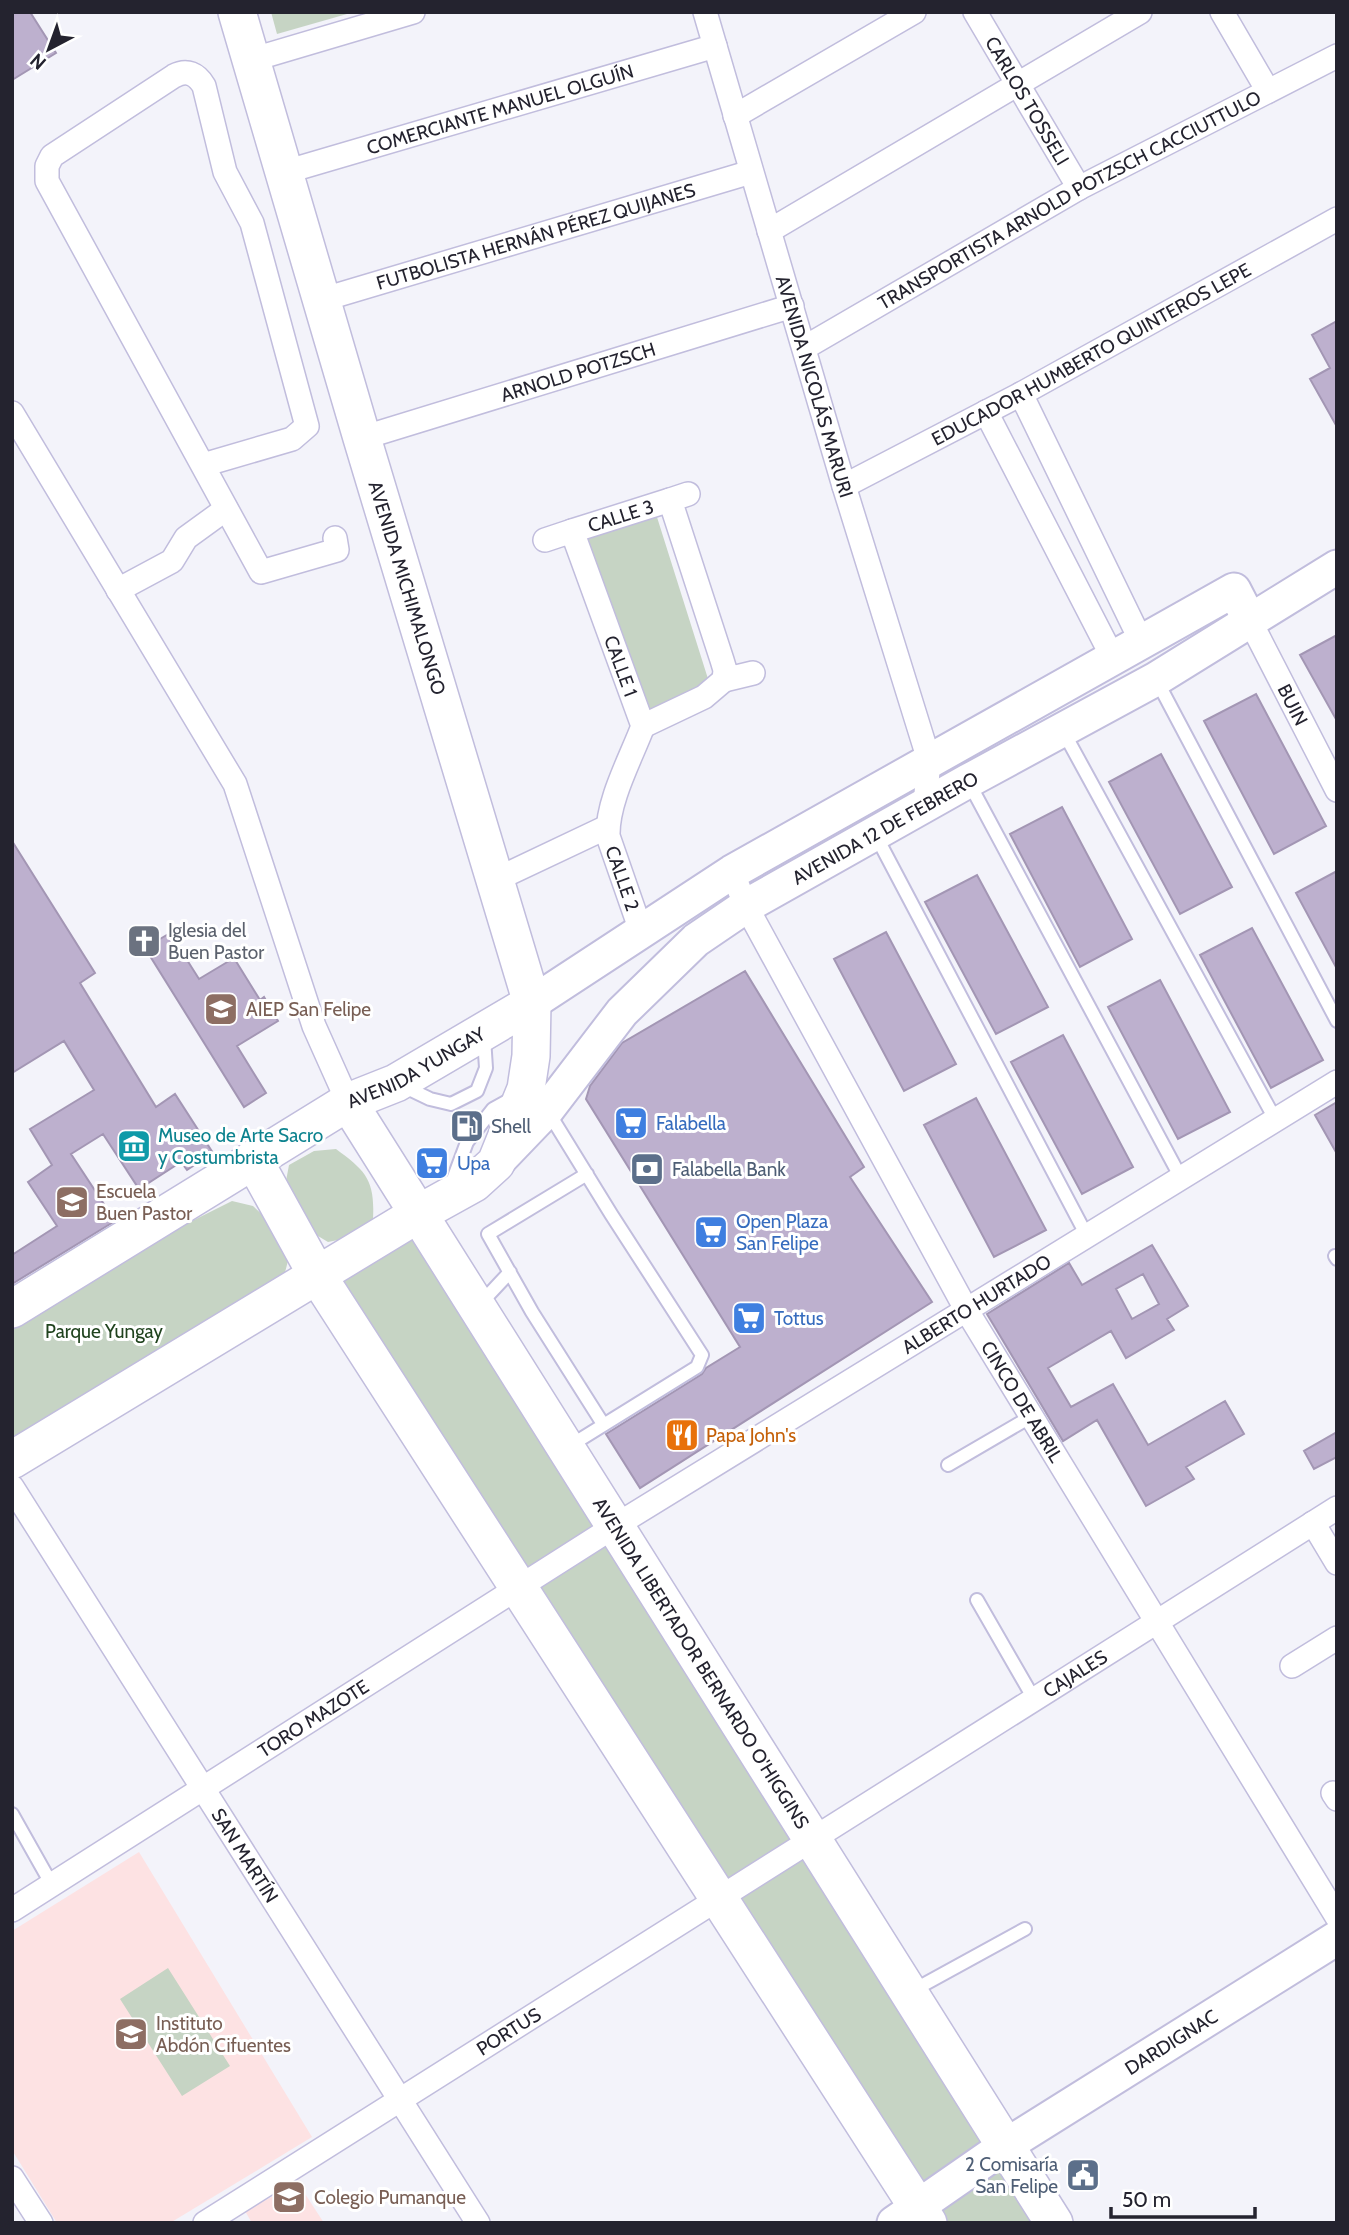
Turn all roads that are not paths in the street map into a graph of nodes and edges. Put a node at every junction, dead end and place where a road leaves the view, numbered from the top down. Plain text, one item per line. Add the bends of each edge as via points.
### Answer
1 (237, 12) edge
2 (413, 12) edge
3 (705, 12) edge
4 (914, 12) edge
5 (975, 12) edge
6 (1140, 12) edge
7 (1222, 12) edge
8 (715, 46) junction
9 (1337, 56) edge
10 (251, 60) junction
11 (1018, 84) junction
12 (1268, 91) junction
13 (735, 116) junction
14 (285, 172) junction
15 (751, 172) junction
16 (1079, 188) junction
17 (1337, 219) edge
18 (769, 231) junction
19 (321, 300) junction
20 (792, 306) junction
21 (804, 348) junction
22 (1021, 394) junction
23 (986, 412) junction
24 (12, 413) edge
25 (362, 438) junction
26 (202, 465) junction
27 (844, 486) junction
28 (226, 509) junction
29 (572, 531) junction
30 (335, 538) dead end
31 (545, 540) dead end
32 (1337, 568) edge
33 (118, 590) junction
34 (1250, 621) junction
35 (1142, 643) junction
36 (1113, 658) junction
37 (753, 673) dead end
38 (1156, 679) junction
39 (724, 680) junction
40 (643, 726) junction
41 (1063, 731) junction
42 (929, 760) junction
43 (968, 781) junction
44 (1337, 790) edge
45 (925, 805) junction
46 (607, 827) junction
47 (875, 834) junction
48 (732, 872) junction
49 (495, 880) junction
50 (746, 906) junction
51 (641, 930) junction
52 (532, 1003) junction
53 (1337, 1021) edge
54 (484, 1031) junction
55 (1337, 1082) edge
56 (396, 1083) junction
57 (537, 1099) junction
58 (348, 1102) junction
59 (1275, 1119) junction
60 (253, 1159) junction
61 (587, 1174) junction
62 (1181, 1178) junction
63 (432, 1206) junction
64 (1087, 1236) junction
65 (510, 1272) junction
66 (317, 1275) junction
67 (477, 1307) junction
68 (12, 1309) edge
69 (967, 1311) junction
70 (1032, 1416) junction
71 (603, 1424) junction
72 (566, 1448) junction
73 (12, 1460) edge
74 (948, 1465) dead end
75 (12, 1487) edge
76 (1337, 1508) edge
77 (1312, 1523) junction
78 (615, 1526) junction
79 (1337, 1563) edge
80 (519, 1589) junction
81 (977, 1600) dead end
82 (1158, 1621) junction
83 (1337, 1638) edge
84 (1292, 1666) dead end
85 (1034, 1699) junction
86 (203, 1789) junction
87 (12, 1814) edge
88 (812, 1839) junction
89 (52, 1885) junction
90 (719, 1898) junction
91 (12, 1910) edge
92 (1337, 1917) edge
93 (1025, 1929) dead end
94 (1337, 1938) edge
95 (909, 1993) junction
96 (399, 2099) junction
97 (1005, 2146) junction
98 (12, 2178) edge
99 (913, 2218) edge
100 (41, 2223) edge
101 (205, 2223) edge
102 (478, 2223) edge
103 (1054, 2223) edge

1 - 10 main road, AVENIDA MICHIMALONGO
2 - 10 street
3 - 8 street, AVENIDA NICOLÁS MARURI
4 - 13 street
5 - 11 street, CARLOS TOSSELI
6 - 11 street
7 - 12 street
8 - 13 street, AVENIDA NICOLÁS MARURI
8 - 14 street, COMERCIANTE MANUEL OLGUÍN
9 - 12 street, TRANSPORTISTA ARNOLD POTZSCH CACCIUTTULO
10 - 14 main road, AVENIDA MICHIMALONGO
11 - 16 street, CARLOS TOSSELI
11 - 18 street
12 - 16 street, TRANSPORTISTA ARNOLD POTZSCH CACCIUTTULO
13 - 15 street, AVENIDA NICOLÁS MARURI
14 - 19 main road, AVENIDA MICHIMALONGO
15 - 18 street, AVENIDA NICOLÁS MARURI
15 - 19 street, FUTBOLISTA HERNÁN PÉREZ QUIJANES
16 - 21 street, TRANSPORTISTA ARNOLD POTZSCH CACCIUTTULO
17 - 22 street, EDUCADOR HUMBERTO QUINTEROS LEPE
18 - 20 street, AVENIDA NICOLÁS MARURI
19 - 25 main road, AVENIDA MICHIMALONGO
20 - 21 street, AVENIDA NICOLÁS MARURI
20 - 25 street, ARNOLD POTZSCH
21 - 27 street, AVENIDA NICOLÁS MARURI
22 - 23 street, EDUCADOR HUMBERTO QUINTEROS LEPE
22 - 35 street
23 - 27 street, EDUCADOR HUMBERTO QUINTEROS LEPE
23 - 36 street
24 - 33 street
25 - 49 main road, AVENIDA MICHIMALONGO
26 - 26 street via 292,439 306,426 252,223 225,172 204,86 185,72 57,153 46,173
26 - 28 street
27 - 42 street, AVENIDA NICOLÁS MARURI
28 - 30 street via 261,572 337,550
28 - 33 street via 186,538 172,561
29 - 31 street
29 - 39 street, CALLE 3 via 679,497
29 - 40 street, CALLE 1
32 - 34 street, AVENIDA 12 DE FEBRERO
33 - 58 street via 235,784 314,1026
34 - 35 street, AVENIDA 12 DE FEBRERO via 1234,590
34 - 38 street, AVENIDA 12 DE FEBRERO
34 - 44 street, BUIN
35 - 36 street, AVENIDA 12 DE FEBRERO
36 - 42 street, AVENIDA 12 DE FEBRERO
37 - 39 street
38 - 41 street, AVENIDA 12 DE FEBRERO
38 - 53 lane
39 - 40 street via 704,697
40 - 46 street
41 - 43 street, AVENIDA 12 DE FEBRERO
41 - 59 lane
42 - 43 street
42 - 45 street, AVENIDA NICOLÁS MARURI
42 - 48 street, AVENIDA 12 DE FEBRERO
43 - 45 street, AVENIDA 12 DE FEBRERO
43 - 62 lane
45 - 47 street, AVENIDA 12 DE FEBRERO
46 - 49 street
46 - 51 street, CALLE 2
47 - 50 street, AVENIDA 12 DE FEBRERO
47 - 64 lane
48 - 50 street, CINCO DE ABRIL
48 - 51 street, AVENIDA 12 DE FEBRERO
49 - 52 main road, AVENIDA MICHIMALONGO
50 - 57 street, AVENIDA 12 DE FEBRERO via 696,940
50 - 69 street, CINCO DE ABRIL
51 - 52 street, AVENIDA 12 DE FEBRERO
52 - 54 main road, AVENIDA YUNGAY
52 - 57 main road, AVENIDA MICHIMALONGO via 531,1056
54 - 56 main road, AVENIDA YUNGAY
54 - 56 lane via 486,1068 477,1091 451,1104 430,1100
55 - 59 street, ALBERTO HURTADO
56 - 58 main road, AVENIDA YUNGAY
57 - 61 lane
57 - 63 main road, AVENIDA MICHIMALONGO via 496,1163 474,1183
57 - 63 lane via 494,1109 467,1142
58 - 60 main road, AVENIDA YUNGAY
58 - 63 main road, AVENIDA LIBERTADOR BERNARDO O'HIGGINS
59 - 62 street, ALBERTO HURTADO
60 - 66 main road
60 - 68 main road, AVENIDA YUNGAY
61 - 65 lane via 488,1234
61 - 71 lane via 702,1355 697,1367
62 - 64 street, ALBERTO HURTADO
63 - 66 main road
63 - 67 main road, AVENIDA LIBERTADOR BERNARDO O'HIGGINS
64 - 69 street, ALBERTO HURTADO
65 - 67 lane
65 - 71 lane
66 - 73 main road
66 - 80 main road
67 - 72 main road, AVENIDA LIBERTADOR BERNARDO O'HIGGINS
69 - 70 street, CINCO DE ABRIL
69 - 78 street, ALBERTO HURTADO
70 - 74 lane
70 - 82 street, CINCO DE ABRIL
71 - 72 lane
72 - 78 main road, AVENIDA LIBERTADOR BERNARDO O'HIGGINS
75 - 86 street, SAN MARTÍN
76 - 77 street, CAJALES
77 - 79 street
77 - 82 street, CAJALES
78 - 80 street, TORO MAZOTE
78 - 88 main road, AVENIDA LIBERTADOR BERNARDO O'HIGGINS
80 - 86 street, TORO MAZOTE
80 - 90 main road
81 - 85 lane
82 - 85 street, CAJALES
82 - 92 street, CINCO DE ABRIL
83 - 84 street
85 - 88 street, CAJALES
86 - 89 street, TORO MAZOTE
86 - 96 street, SAN MARTÍN
87 - 89 lane
88 - 90 street, PORTUS
88 - 95 main road, AVENIDA LIBERTADOR BERNARDO O'HIGGINS
89 - 91 street, TORO MAZOTE
90 - 96 street, PORTUS
90 - 99 main road
93 - 95 lane
94 - 97 street, DARDIGNAC
95 - 97 main road, AVENIDA LIBERTADOR BERNARDO O'HIGGINS
96 - 101 street, PORTUS
96 - 102 street, SAN MARTÍN
97 - 99 street, DARDIGNAC
97 - 103 main road, AVENIDA LIBERTADOR BERNARDO O'HIGGINS
98 - 100 street

